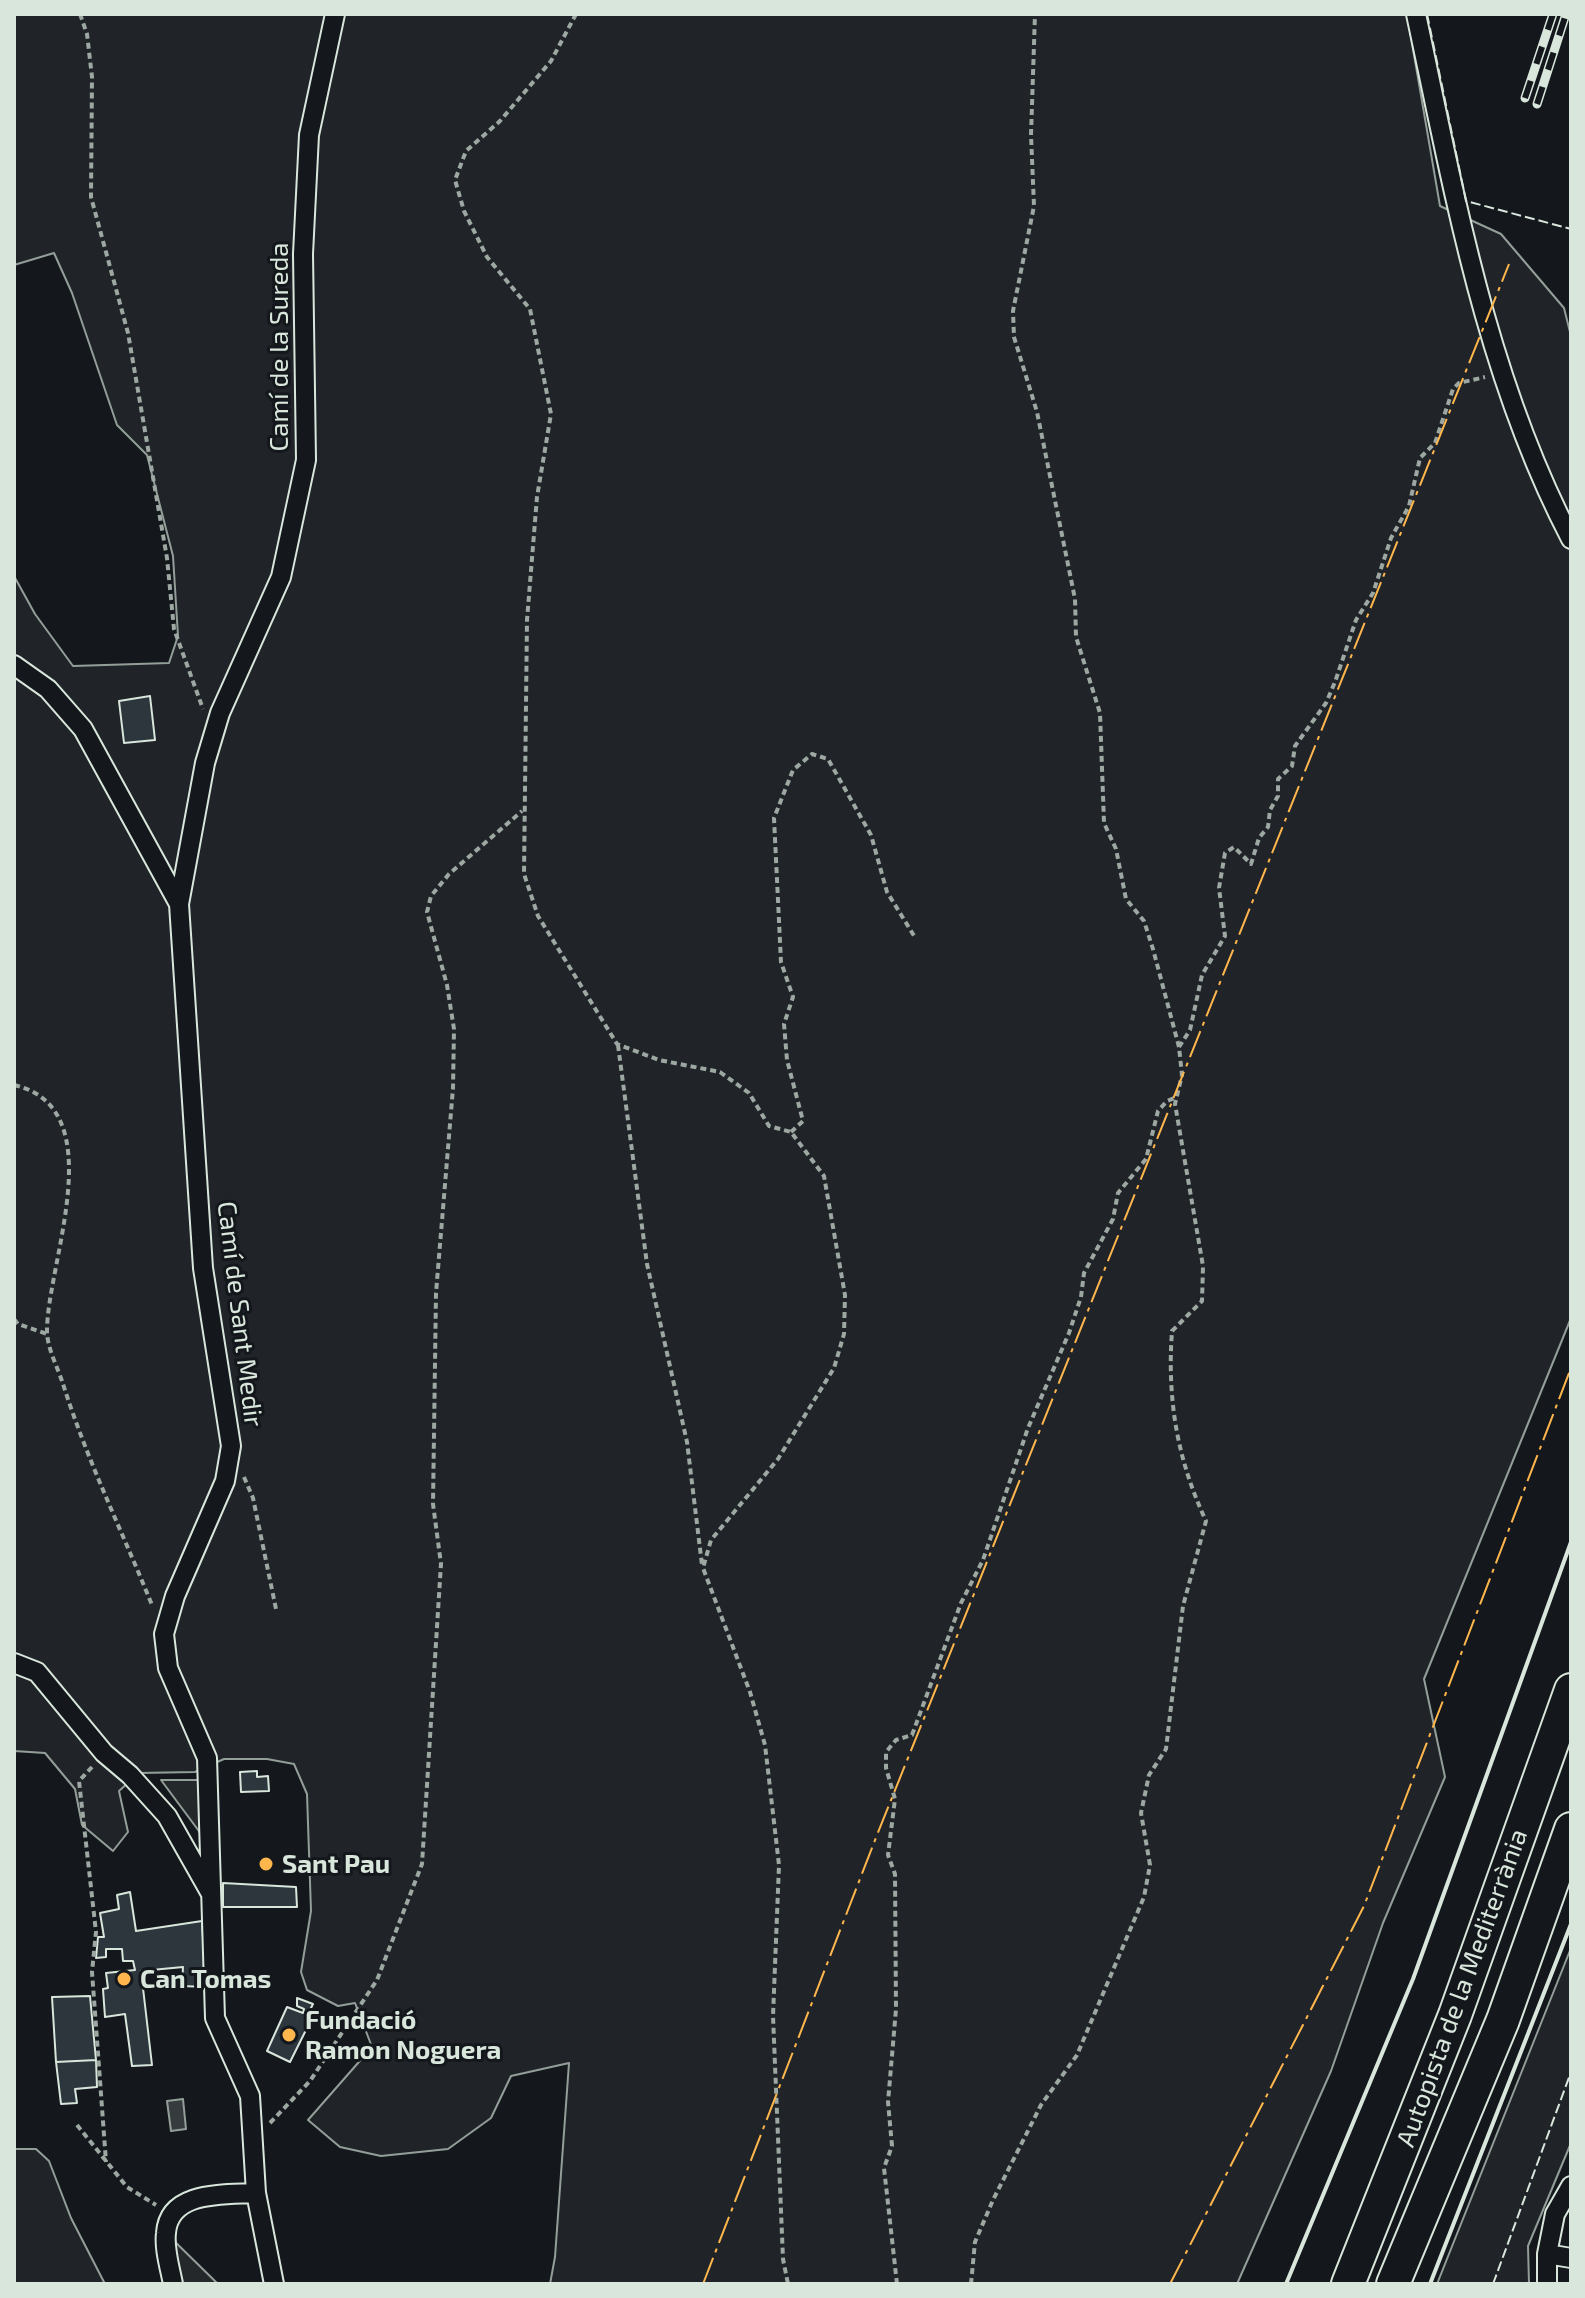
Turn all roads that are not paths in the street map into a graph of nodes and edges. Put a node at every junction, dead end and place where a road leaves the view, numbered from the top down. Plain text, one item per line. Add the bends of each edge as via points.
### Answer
1 (335, 14) edge
2 (1416, 14) edge
3 (1571, 539) edge
4 (14, 665) edge
5 (179, 904) junction
6 (14, 1663) edge
7 (1571, 1690) edge
8 (1571, 1829) edge
9 (211, 1894) junction
10 (1571, 2186) edge
11 (256, 2193) junction
12 (1547, 2254) junction
13 (1571, 2258) edge
14 (173, 2284) edge
15 (274, 2284) edge
16 (1348, 2284) edge
17 (1393, 2284) edge
18 (1547, 2284) edge

1 - 5 street, Camí de la Sureda via 309,135 303,254 306,460 281,577 205,763
2 - 3 street via 1458,211 1501,372 1542,484
4 - 5 street, Camí de Sant Medir via 48,689 83,729
5 - 9 street, Camí de Sant Medir via 203,1268 231,1446 225,1481 164,1634 168,1668 207,1758
6 - 9 street via 37,1672 104,1753 167,1816
7 - 16 highway, Autopista de la Mediterrània via 1455,2015
8 - 17 highway, Autopista de la Mediterrània via 1503,2020
9 - 11 street, Camí de Sant Medir via 215,2018 250,2096
10 - 12 street via 1555,2214
11 - 14 street via 205,2195 172,2215 165,2232
11 - 15 street, Camí de Sant Medir
12 - 13 street
12 - 18 street

